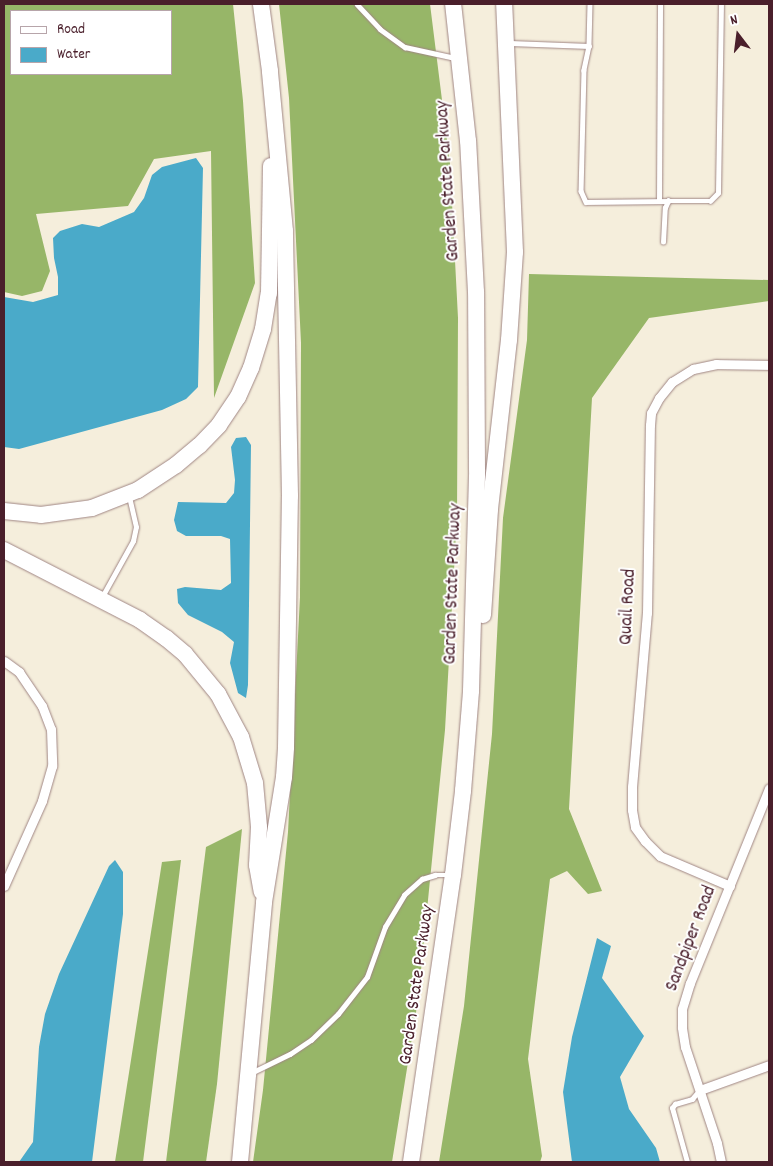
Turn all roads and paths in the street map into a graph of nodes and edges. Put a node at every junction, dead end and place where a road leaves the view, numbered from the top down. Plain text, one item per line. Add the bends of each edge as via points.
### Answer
1 (261, 4) edge
2 (357, 4) edge
3 (453, 4) edge
4 (504, 4) edge
5 (590, 4) edge
6 (660, 4) edge
7 (721, 4) edge
8 (506, 42) junction
9 (589, 46) junction
10 (460, 59) junction
11 (270, 71) junction
12 (659, 201) junction
13 (668, 201) junction
14 (663, 242) dead end
15 (769, 365) edge
16 (127, 494) junction
17 (4, 511) edge
18 (4, 550) edge
19 (100, 600) junction
20 (4, 661) edge
21 (472, 661) junction
22 (769, 788) edge
23 (453, 875) junction
24 (4, 886) edge
25 (730, 886) junction
26 (264, 902) junction
27 (769, 1065) edge
28 (250, 1074) junction
29 (700, 1090) junction
30 (240, 1162) edge
31 (411, 1162) edge
32 (687, 1162) edge
33 (721, 1162) edge

1 - 11 highway
2 - 10 lane via 380,29 405,47
3 - 10 highway, Garden State Parkway
4 - 8 highway
5 - 9 lane
6 - 12 lane
7 - 13 lane via 718,192 710,201
8 - 9 lane
8 - 21 highway via 515,223 514,281 490,509 483,614
9 - 12 lane via 584,70 581,191 586,202
10 - 21 highway, Garden State Parkway via 471,183 477,338
11 - 16 highway via 269,293 264,329 251,368 238,397 220,424 199,446 176,465
11 - 26 highway via 284,201 290,496 286,747
12 - 13 lane
13 - 14 lane
15 - 25 street, Quail Road via 716,364 693,369 672,382 659,398 651,413 650,425 647,613 632,810 635,827 660,856
16 - 17 highway via 92,508 41,516
16 - 19 lane via 136,528 133,541
18 - 19 highway
19 - 26 highway via 140,620 185,654 218,694 230,715 255,783 259,827 257,865
20 - 24 street via 18,672 42,706 51,729 52,766 42,801
21 - 23 highway, Garden State Parkway via 463,791
22 - 25 street, Sandpiper Road
23 - 28 lane via 422,879 404,895 385,927 367,977 338,1014 311,1040
23 - 31 highway, Garden State Parkway
25 - 29 street, Sandpiper Road via 682,1009 685,1046
26 - 28 highway
27 - 29 street
28 - 30 highway
29 - 32 lane via 692,1099 674,1104 672,1108
29 - 33 street, Sandpiper Road

